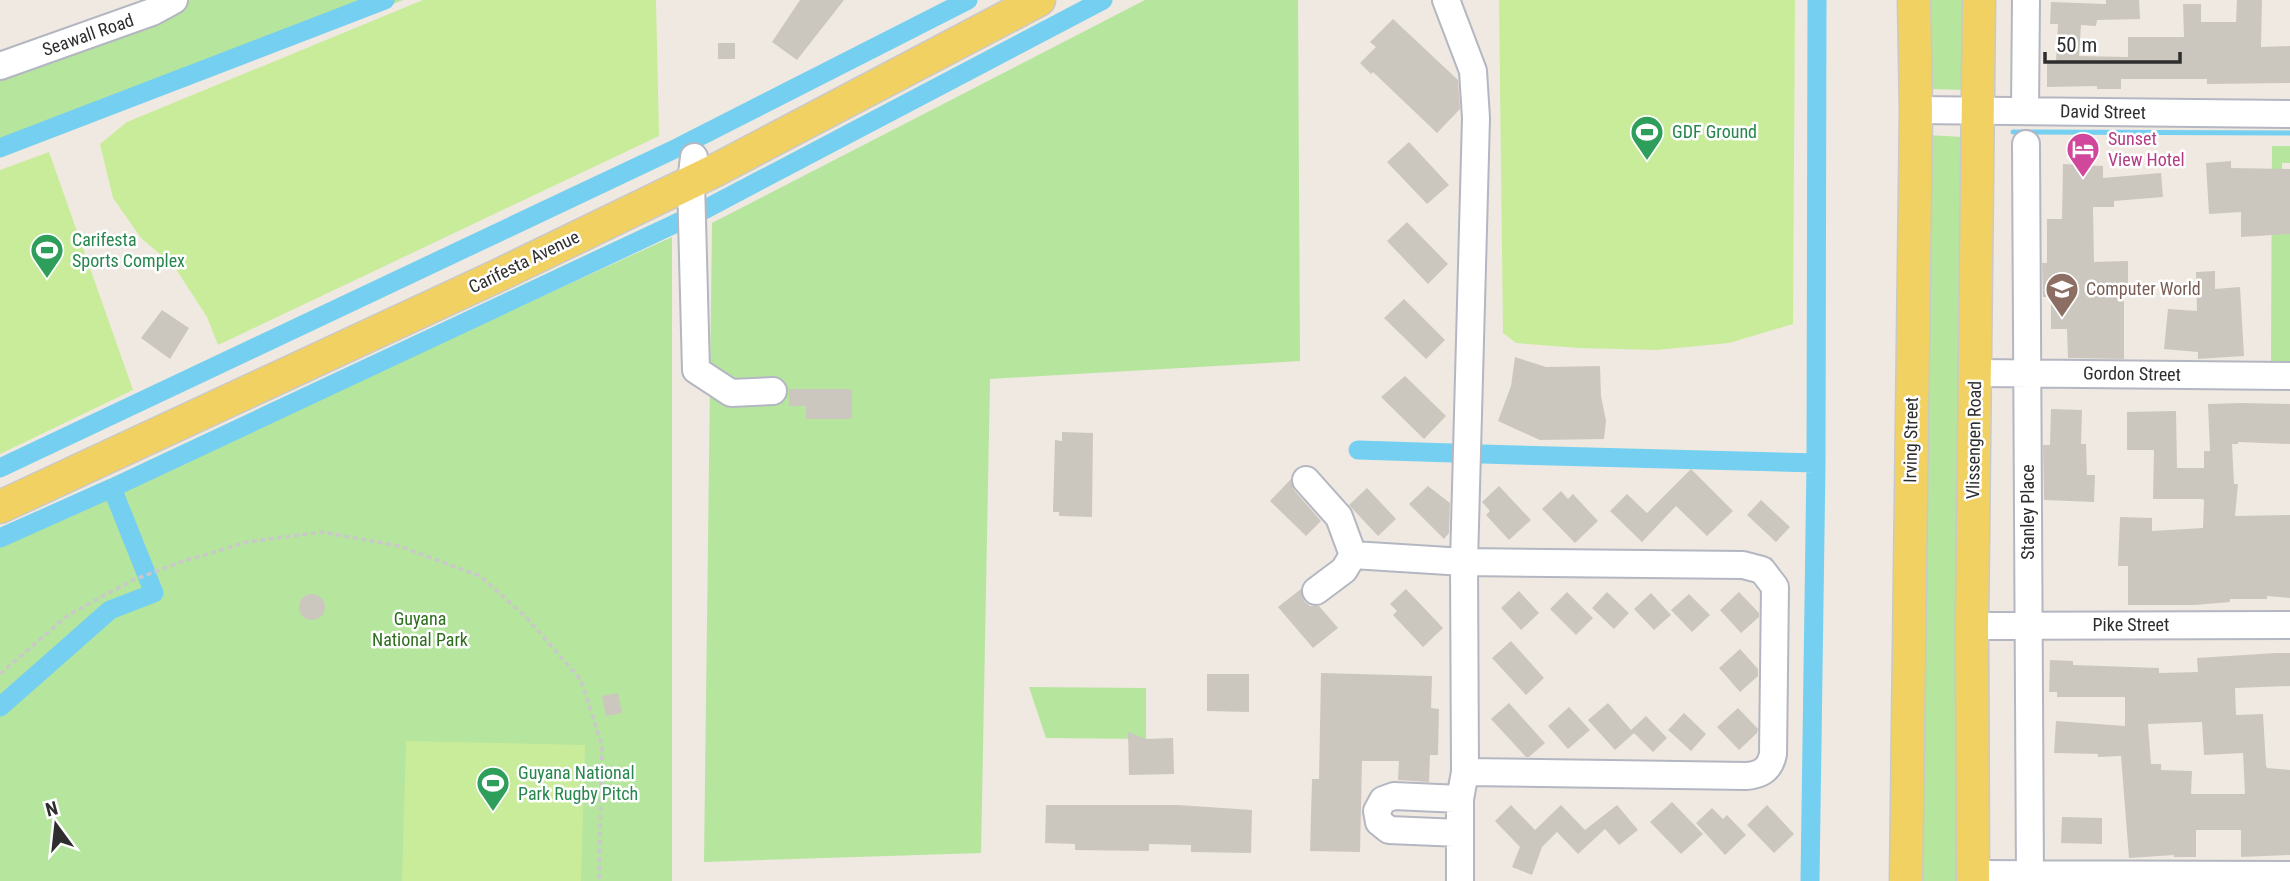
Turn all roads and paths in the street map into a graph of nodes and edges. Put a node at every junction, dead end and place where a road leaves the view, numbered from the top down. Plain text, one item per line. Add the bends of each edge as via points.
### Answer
1 (174, 0) edge
2 (999, 0) edge
3 (1039, 0) edge
4 (1446, 0) edge
5 (1914, 0) edge
6 (1979, 0) edge
7 (2026, 0) edge
8 (0, 66) edge
9 (1916, 110) junction
10 (1981, 111) junction
11 (2023, 112) junction
12 (2290, 114) edge
13 (2026, 144) dead end
14 (693, 180) junction
15 (1975, 373) junction
16 (2029, 373) junction
17 (2290, 376) edge
18 (772, 391) dead end
19 (1306, 480) dead end
20 (0, 486) edge
21 (0, 507) edge
22 (1353, 555) junction
23 (1464, 562) junction
24 (1316, 591) dead end
25 (2290, 625) edge
26 (1972, 626) junction
27 (2028, 626) junction
28 (0, 674) edge
29 (1465, 772) junction
30 (1460, 799) junction
31 (1460, 833) junction
32 (2290, 875) edge
33 (1974, 877) edge
34 (2030, 877) edge
35 (599, 881) edge
36 (1460, 881) edge
37 (1906, 881) edge

1 - 8 street, Seawall Road
2 - 14 main road, Carifesta Avenue
3 - 14 main road, Carifesta Avenue
4 - 23 street via 1473,71 1475,105
5 - 9 main road, Irving Street
6 - 10 main road, Vlissengen Road
7 - 11 street
9 - 10 street, David Street
9 - 37 main road, Irving Street
10 - 11 street, David Street
10 - 15 main road, Vlissengen Road
11 - 12 street, David Street
13 - 16 street, Stanley Place
14 - 18 street via 696,370 731,393
14 - 20 main road, Carifesta Avenue
14 - 21 main road, Carifesta Avenue
15 - 16 street, Gordon Street
15 - 26 main road, Vlissengen Road
16 - 17 street, Gordon Street
16 - 27 street, Stanley Place
19 - 22 street via 1339,517
22 - 23 street
22 - 24 street via 1344,570
23 - 29 street
23 - 29 street via 1743,565 1762,570 1776,594 1773,754 1763,772 1746,776
25 - 27 street, Pike Street
26 - 27 street, Pike Street
26 - 33 main road, Vlissengen Road
27 - 34 street, Stanley Place
28 - 35 path via 68,615 154,572 247,542 322,532 400,545 480,576 526,617 582,680 602,746
29 - 30 street
30 - 31 street
30 - 31 street via 1394,796 1383,800 1377,811 1379,822 1389,830
31 - 36 street
32 - 34 street
33 - 34 street

